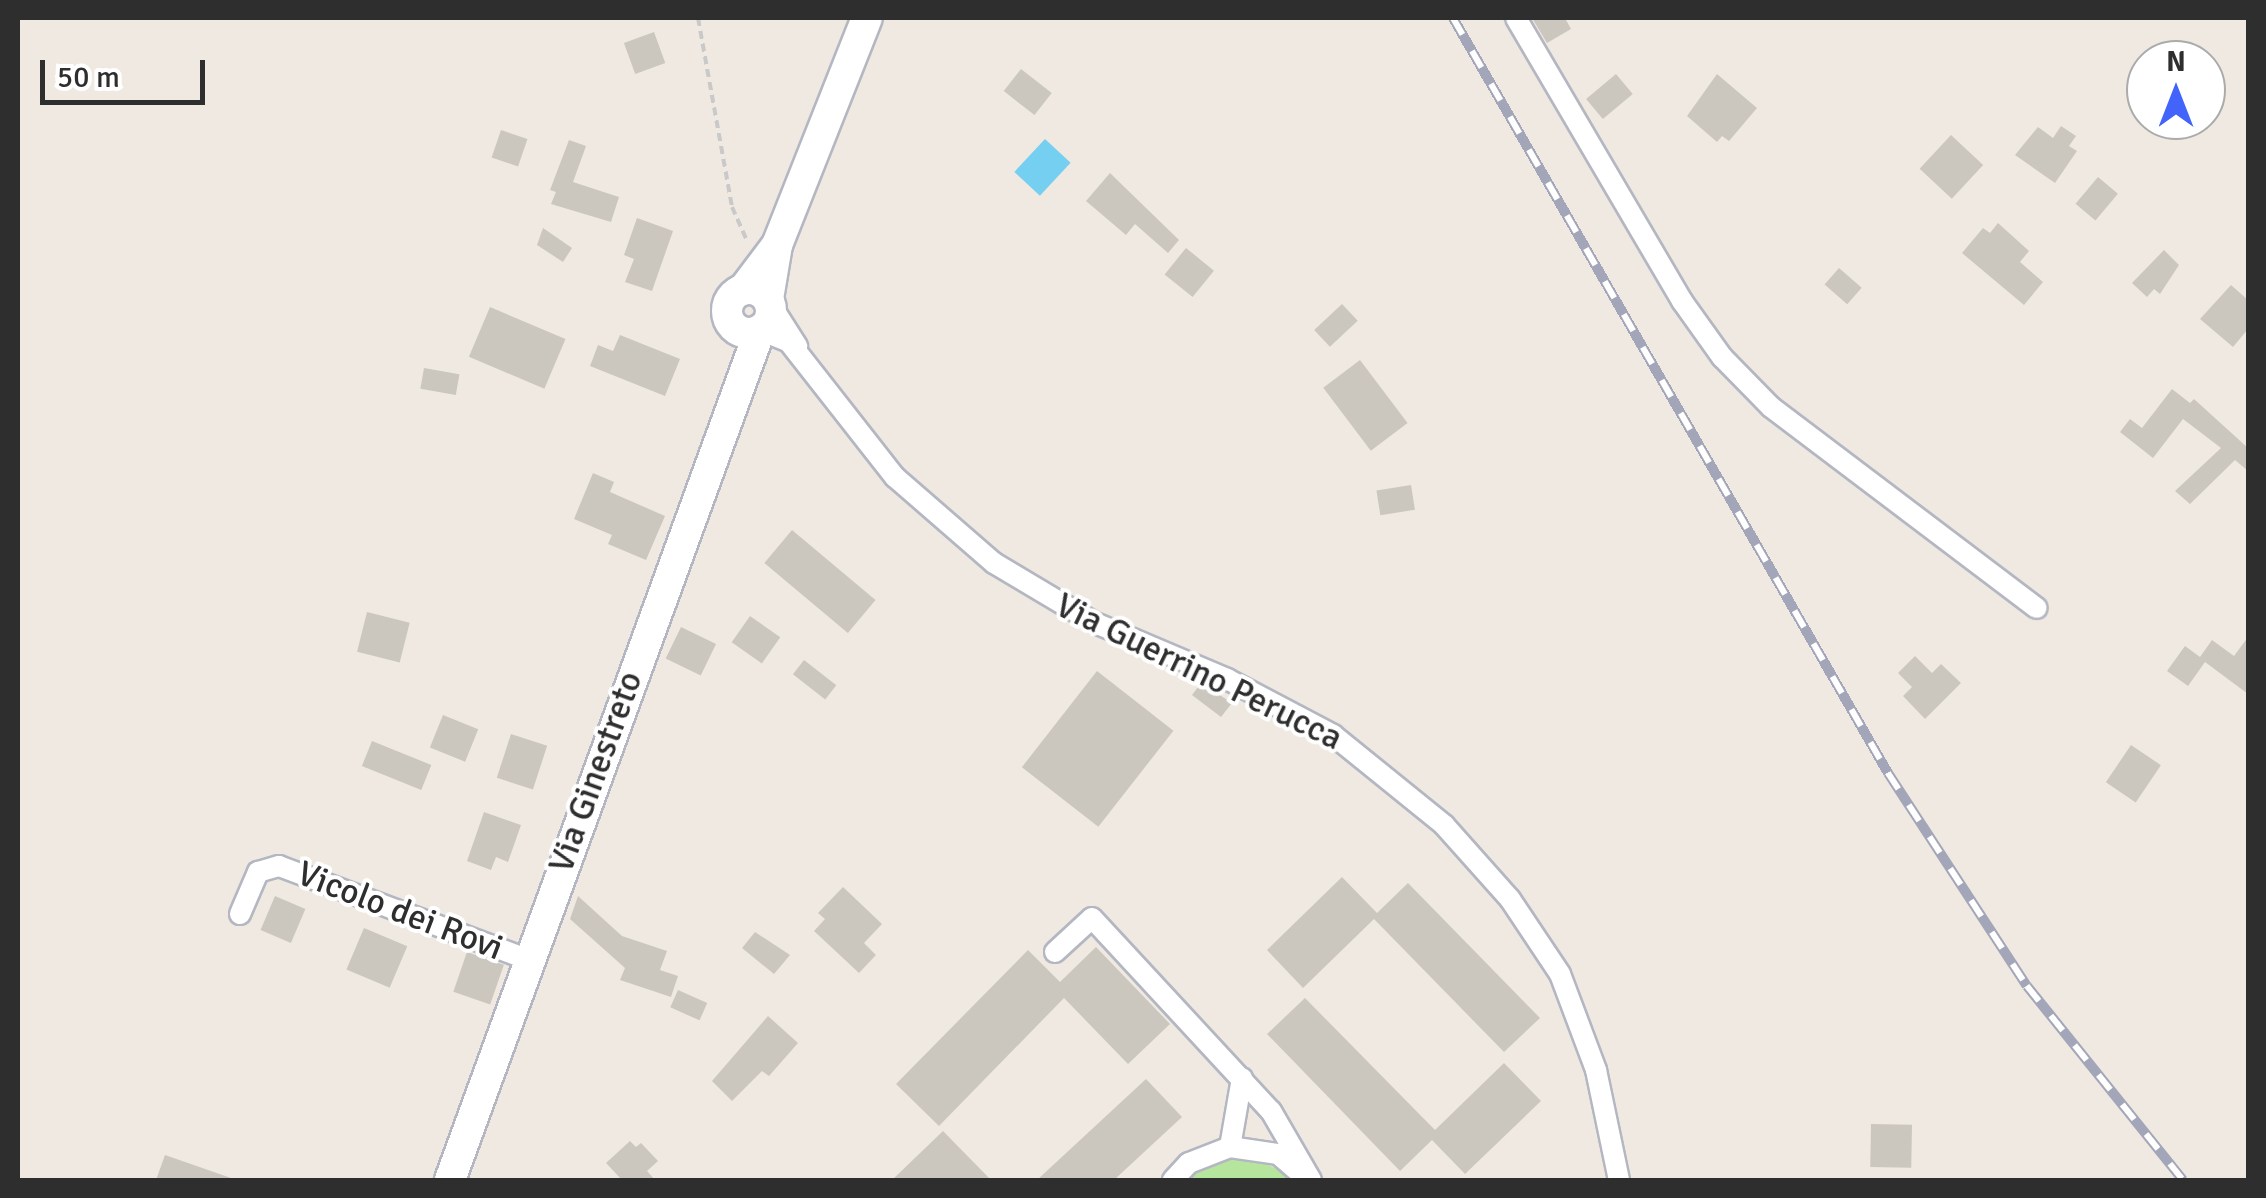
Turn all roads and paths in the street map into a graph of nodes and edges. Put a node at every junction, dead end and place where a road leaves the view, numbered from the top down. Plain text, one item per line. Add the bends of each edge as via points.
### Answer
1 (698, 18) edge
2 (866, 18) edge
3 (1516, 18) edge
4 (770, 254) junction
5 (755, 310) junction
6 (2037, 608) dead end
7 (240, 914) dead end
8 (1056, 952) dead end
9 (530, 960) junction
10 (1242, 1078) junction
11 (1230, 1146) junction
12 (450, 1180) edge
13 (1172, 1180) edge
14 (1310, 1180) edge
15 (1619, 1180) edge

1 - 4 path via 732,206
2 - 4 street, Via Ginestreto
3 - 6 street via 1682,302 1722,357 1781,415
4 - 5 street, Via Ginestreto
5 - 9 street, Via Ginestreto via 743,365
5 - 15 street, Via Guerrino Perucca via 802,356 895,477 994,563 1093,622 1228,678 1333,735 1444,824 1502,890 1560,974 1593,1059
7 - 9 street, Vicolo dei Rovi via 258,872 279,866
8 - 10 street via 1092,918
9 - 12 street, Via Ginestreto
10 - 11 street
10 - 14 street via 1284,1128
11 - 13 street via 1189,1163
11 - 14 street via 1278,1154

